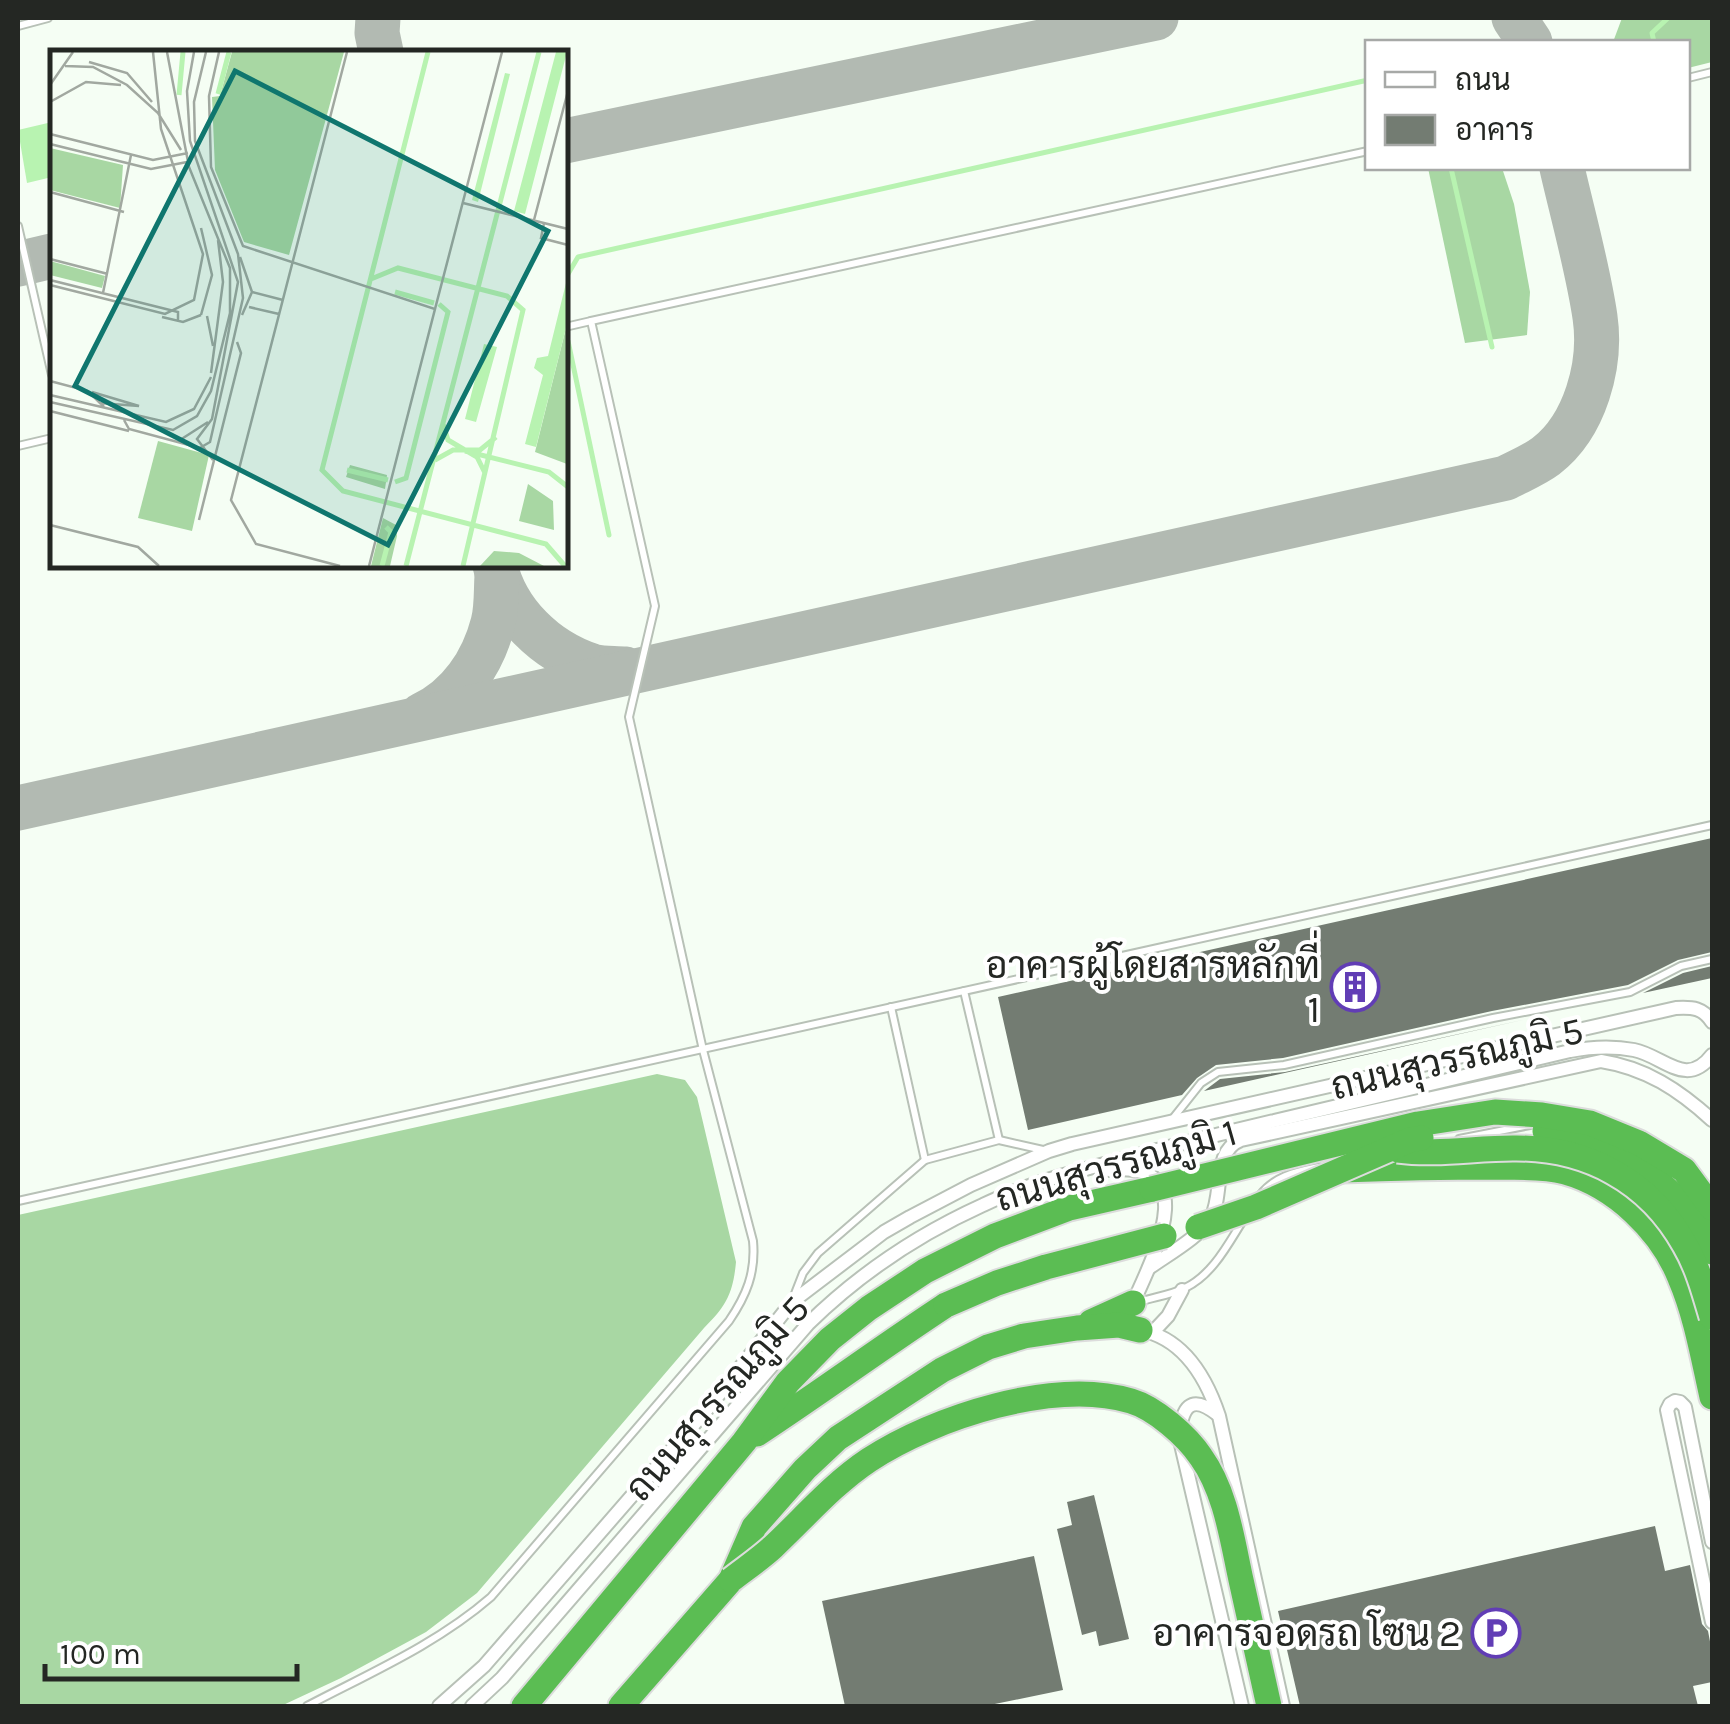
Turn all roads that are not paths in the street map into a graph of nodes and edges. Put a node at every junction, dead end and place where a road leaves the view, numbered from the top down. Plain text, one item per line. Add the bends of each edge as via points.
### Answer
1 (48, 18) edge
2 (18, 26) edge
3 (1365, 153) edge
4 (18, 226) edge
5 (591, 321) junction
6 (568, 326) edge
7 (50, 365) edge
8 (50, 438) edge
9 (18, 446) edge
10 (1712, 825) edge
11 (1712, 959) edge
12 (964, 991) junction
13 (891, 1007) junction
14 (1712, 1022) edge
15 (703, 1050) junction
16 (1712, 1055) edge
17 (1712, 1120) edge
18 (1170, 1122) junction
19 (999, 1140) junction
20 (1343, 1142) junction
21 (1049, 1151) junction
22 (926, 1160) junction
23 (1342, 1170) junction
24 (1698, 1174) dead end
25 (1057, 1176) junction
26 (18, 1201) edge
27 (1712, 1208) edge
28 (1712, 1252) edge
29 (1149, 1268) junction
30 (1182, 1290) junction
31 (792, 1302) junction
32 (1133, 1303) junction
33 (1712, 1318) edge
34 (1077, 1328) junction
35 (1146, 1331) junction
36 (1712, 1396) edge
37 (1219, 1416) junction
38 (744, 1442) junction
39 (1712, 1542) edge
40 (731, 1580) junction
41 (1256, 1587) junction
42 (1217, 1596) junction
43 (1712, 1622) edge
44 (1270, 1648) junction
45 (1252, 1652) dead end
46 (460, 1686) junction
47 (476, 1705) edge
48 (307, 1706) edge
49 (438, 1706) edge
50 (524, 1706) edge
51 (621, 1706) edge
52 (1242, 1706) edge
53 (1269, 1706) edge
54 (1284, 1706) edge

1 - 2 lane
3 - 5 lane
4 - 7 lane
5 - 6 lane
5 - 15 lane via 655,606 629,717
8 - 9 lane
10 - 12 lane
11 - 18 lane via 1681,966 1630,992 1284,1065 1218,1072
12 - 13 lane
12 - 19 lane
13 - 15 lane
13 - 22 lane
14 - 18 street, ถนนสุวรรณภูมิ 5 via 1700,1009 1676,1008
15 - 26 lane
15 - 48 lane via 753,1242 744,1300 491,1597 432,1640
16 - 25 street, ถนนสุวรรณภูมิ 5 via 1691,1071 1619,1047 1570,1051
17 - 29 street via 1668,1085 1601,1061 1241,1140 1224,1153 1211,1218
18 - 21 street, ถนนสุวรรณภูมิ 5
19 - 21 lane
19 - 22 lane
20 - 27 highway, ถนนสุวรรณภูมิ 1, bridge via 1496,1112 1542,1115 1639,1143 1684,1170
20 - 33 highway, ถนนสุวรรณภูมิ 1, bridge via 1425,1153 1566,1152 1605,1166 1671,1224
20 - 38 highway, ถนนสุวรรณภูมิ 1, bridge via 1069,1208 925,1271 830,1339
21 - 31 street, ถนนสุวรรณภูมิ 5 via 884,1232
22 - 31 lane via 818,1253
23 - 28 highway, ถนนสุวรรณภูมิ 1, bridge via 1410,1140 1466,1130 1557,1132 1620,1154 1664,1187 1696,1219
23 - 36 highway, ถนนสุวรรณภูมิ 1 via 1533,1168 1564,1172 1603,1189 1660,1239 1680,1277
23 - 38 highway, ถนนสุวรรณภูมิ 1, bridge via 1198,1227 1046,1267 946,1306
24 - 30 lane via 1663,1153 1543,1123 1296,1172 1270,1183 1217,1261
25 - 29 street, ถนนสุวรรณภูมิ 5 via 1127,1168 1154,1177 1166,1203
25 - 47 street, ถนนสุวรรณภูมิ 5 via 985,1203 913,1242 832,1300
29 - 32 street, ถนนสุวรรณภูมิ 5
30 - 32 lane
30 - 35 street via 1168,1316
31 - 46 street, ถนนสุวรรณภูมิ 5 via 671,1450
32 - 34 highway
34 - 35 highway
34 - 40 highway via 988,1348 838,1438 754,1527
35 - 37 street via 1180,1348
37 - 41 street
37 - 42 street via 1196,1403 1181,1414 1179,1436
38 - 50 highway, ถนนสุวรรณภูมิ 1
39 - 43 street via 1685,1406 1675,1401 1667,1410
40 - 51 highway
40 - 53 highway, bridge via 870,1459 926,1430 1039,1397 1089,1393 1134,1401 1170,1423 1201,1457 1218,1489
41 - 42 lane
41 - 44 street
42 - 52 street via 1236,1656
44 - 45 lane
44 - 54 street
46 - 47 street, ถนนสุวรรณภูมิ 5
46 - 49 street, ถนนสุวรรณภูมิ 5

